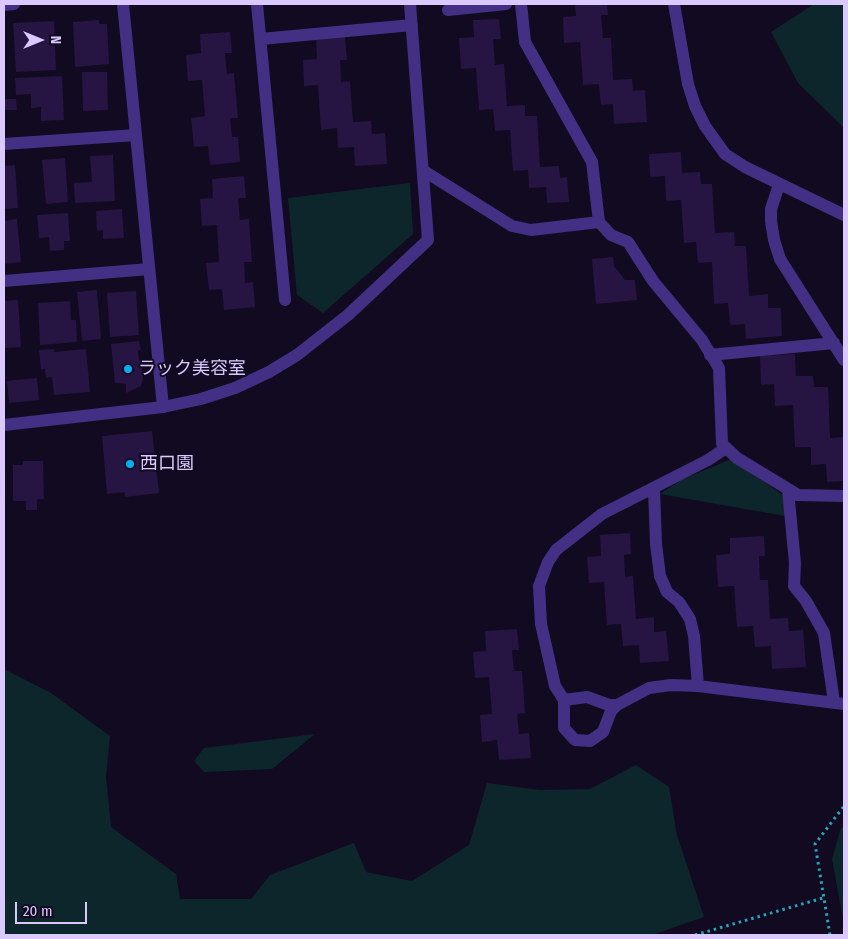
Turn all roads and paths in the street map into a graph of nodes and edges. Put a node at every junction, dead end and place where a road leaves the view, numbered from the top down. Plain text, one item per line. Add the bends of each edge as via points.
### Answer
1 (14, 4) edge
2 (123, 4) edge
3 (257, 4) edge
4 (410, 4) edge
5 (506, 4) edge
6 (521, 4) edge
7 (674, 4) edge
8 (4, 5) edge
9 (448, 10) dead end
10 (412, 25) junction
11 (261, 40) junction
12 (136, 135) junction
13 (4, 144) edge
14 (424, 171) junction
15 (779, 184) junction
16 (844, 215) edge
17 (599, 222) junction
18 (149, 269) junction
19 (4, 281) edge
20 (285, 300) dead end
21 (834, 343) junction
22 (710, 355) junction
23 (844, 360) edge
24 (163, 407) junction
25 (4, 425) edge
26 (726, 448) junction
27 (654, 489) junction
28 (788, 490) junction
29 (844, 496) edge
30 (698, 686) junction
31 (564, 700) junction
32 (839, 703) edge
33 (617, 705) junction
34 (844, 806) edge
35 (823, 898) junction
36 (695, 935) edge
37 (830, 935) edge

1 - 8 street
2 - 12 street
3 - 11 street
4 - 10 street
5 - 9 street
6 - 17 street via 525,42 592,162
7 - 15 street via 688,84 704,126 725,154 745,168
10 - 11 street
10 - 14 street
11 - 20 street
12 - 13 street
12 - 18 street
14 - 17 street via 512,226 531,230
14 - 24 street via 428,240 348,315 297,355 269,372 235,388
15 - 16 street
15 - 21 street via 771,209 771,221 780,259
17 - 22 street via 611,235 628,242 653,281 702,340
18 - 19 street
18 - 24 street
21 - 22 street
21 - 23 street
22 - 26 street via 719,368 722,444
24 - 25 street
26 - 27 street
26 - 28 street
27 - 30 street via 660,576 667,592 679,602 690,620
27 - 31 street via 583,527 556,550 542,574 539,604 544,648 555,686
28 - 29 street via 798,496
28 - 32 street via 794,586 824,633
30 - 32 street
30 - 33 street via 649,688
31 - 33 street via 587,697
31 - 33 street via 564,728 570,736 582,742 590,741 603,732
34 - 35 path via 814,844
35 - 36 path
35 - 37 path

